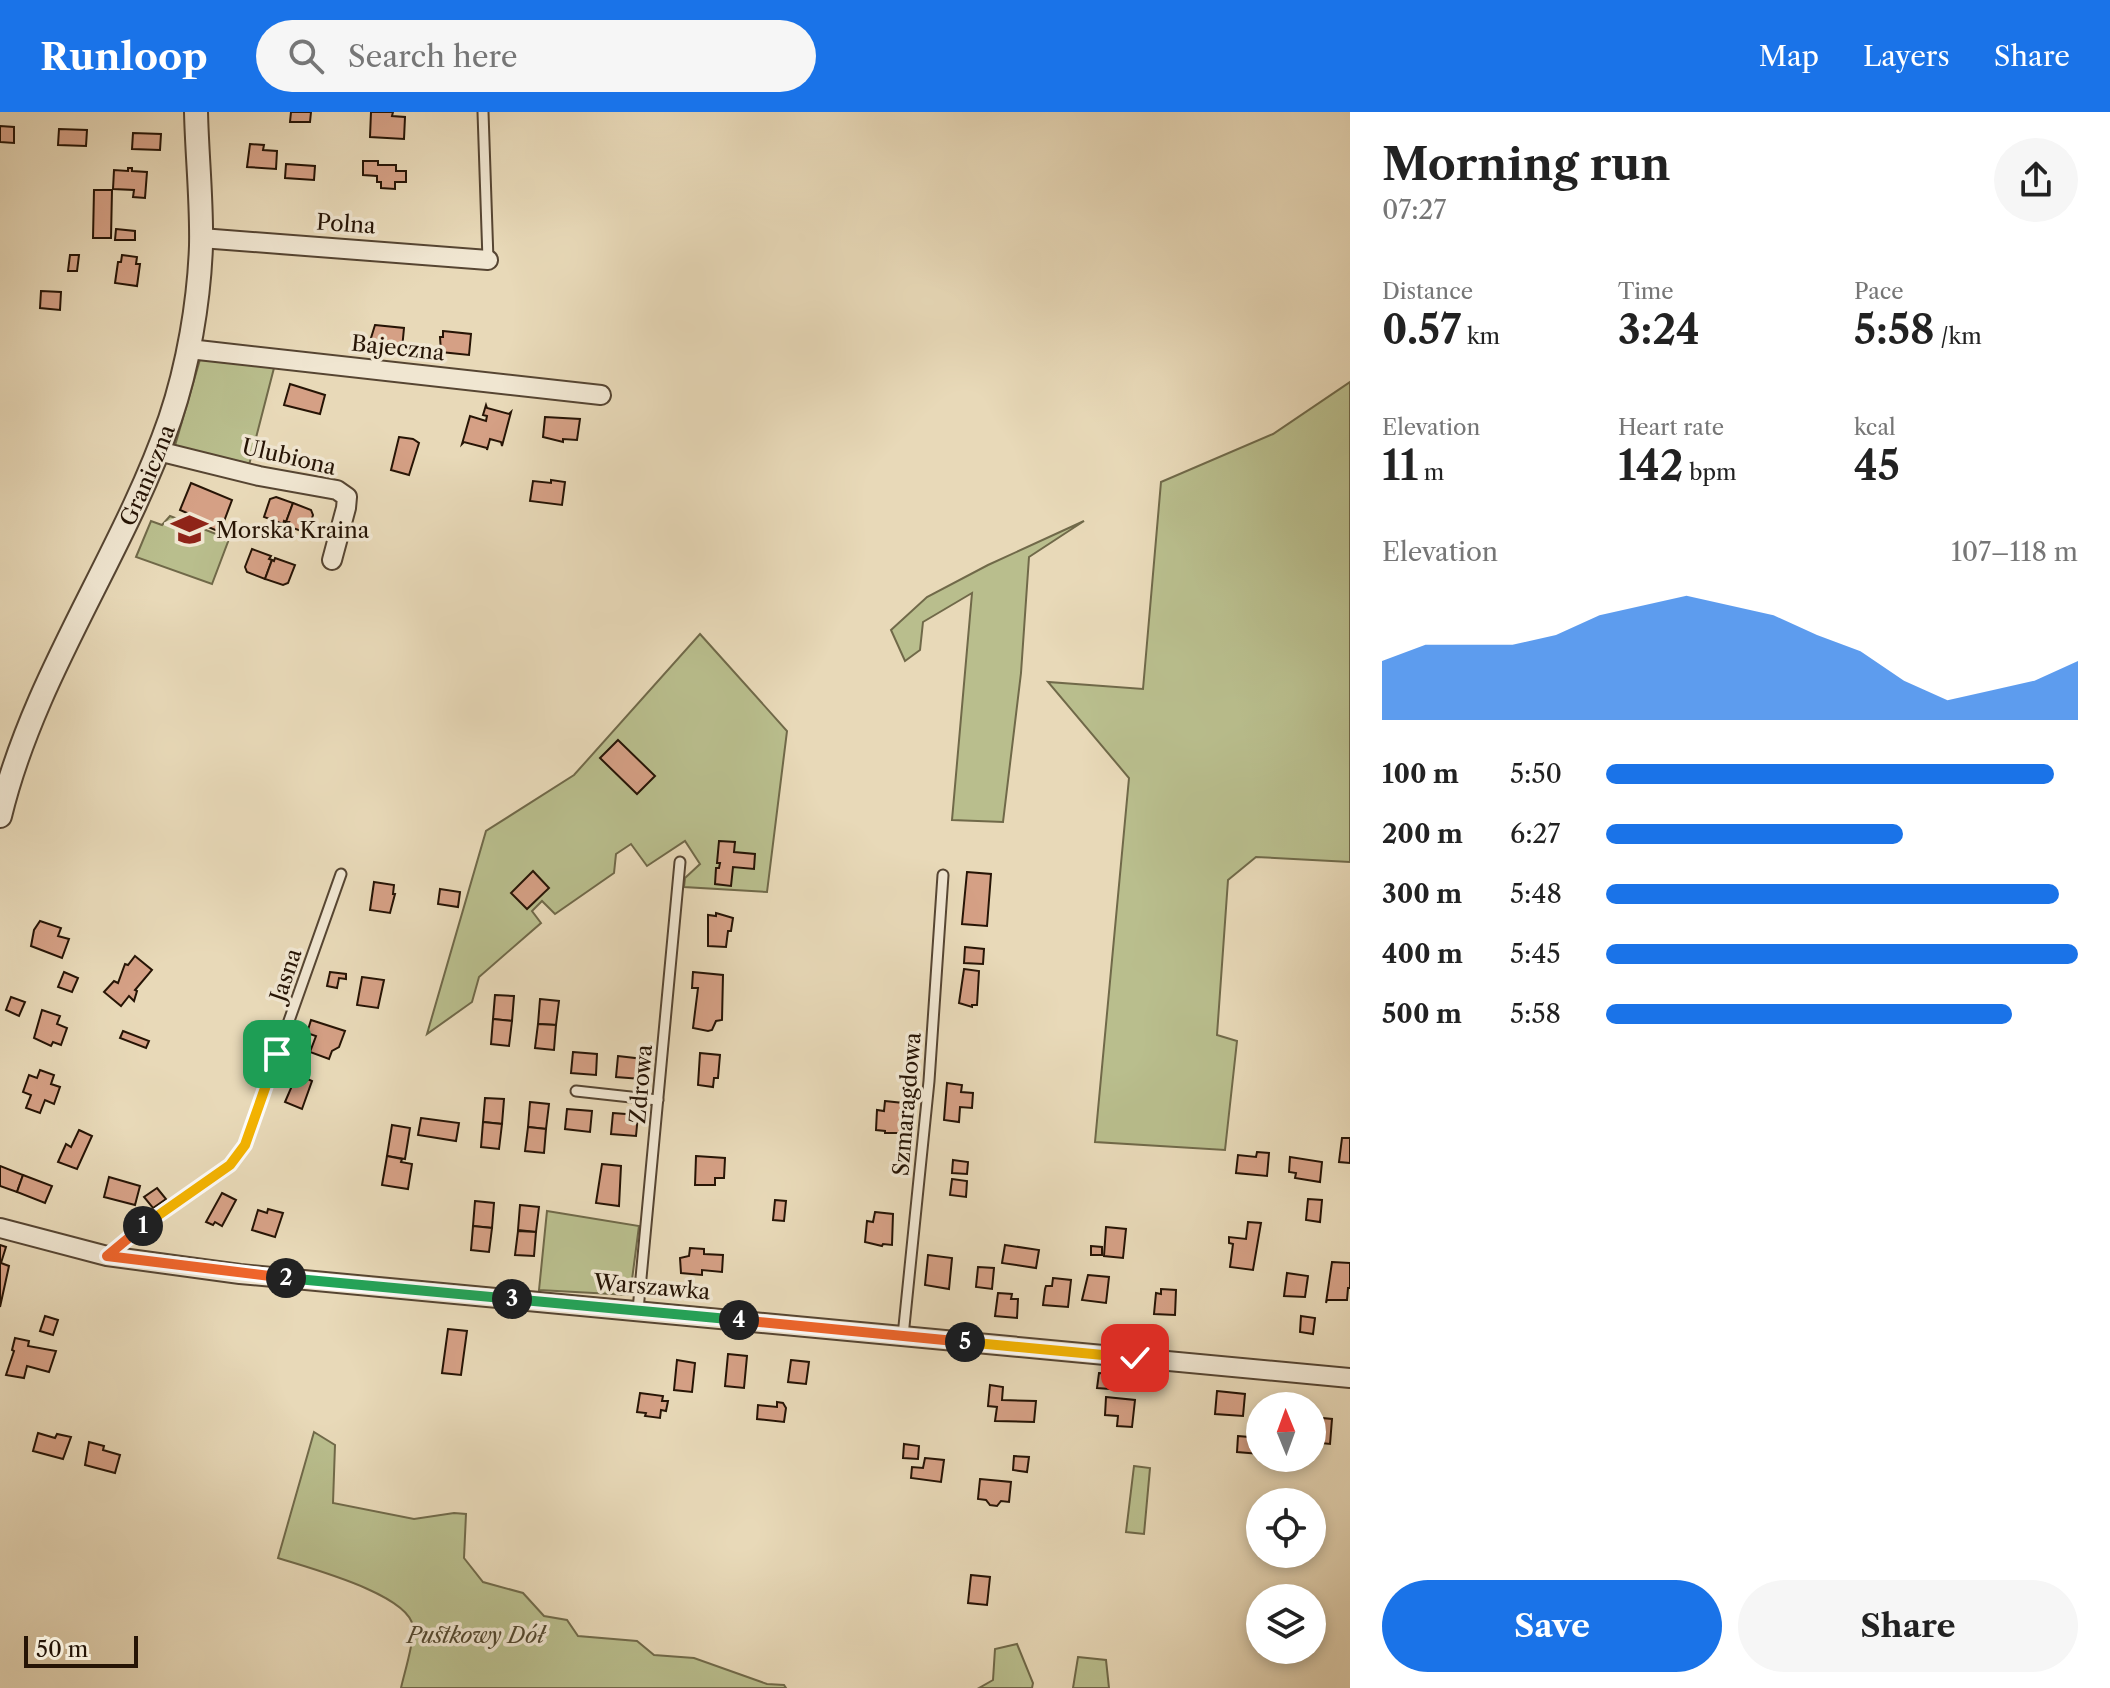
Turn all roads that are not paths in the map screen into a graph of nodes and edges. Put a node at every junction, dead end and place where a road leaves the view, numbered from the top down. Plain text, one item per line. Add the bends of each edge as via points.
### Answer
1 (196, 112) edge
2 (483, 112) edge
3 (201, 238) junction
4 (488, 260) joint
5 (189, 349) junction
6 (601, 395) dead end
7 (158, 451) junction
8 (332, 560) dead end
9 (0, 816) edge
10 (680, 862) dead end
11 (341, 874) dead end
12 (943, 875) dead end
13 (576, 1091) dead end
14 (658, 1100) junction
15 (0, 1228) edge
16 (107, 1256) junction
17 (638, 1310) junction
18 (903, 1336) junction
19 (1350, 1378) edge

1 - 3 street, Graniczna
2 - 4 lane
3 - 4 street, Polna
3 - 5 street, Graniczna
5 - 6 street, Bajeczna
5 - 7 street, Graniczna
7 - 8 street, Ulubiona via 337,490 347,497
7 - 9 street, Graniczna via 28,729
10 - 14 lane, Zdrowa
11 - 16 lane, Jasna via 245,1145 230,1165
12 - 18 lane, Szmaragdowa
13 - 14 lane
14 - 17 lane, Zdrowa
15 - 16 street, Warszawka
16 - 17 street, Warszawka via 240,1274
17 - 18 street, Warszawka
18 - 19 street, Warszawka

